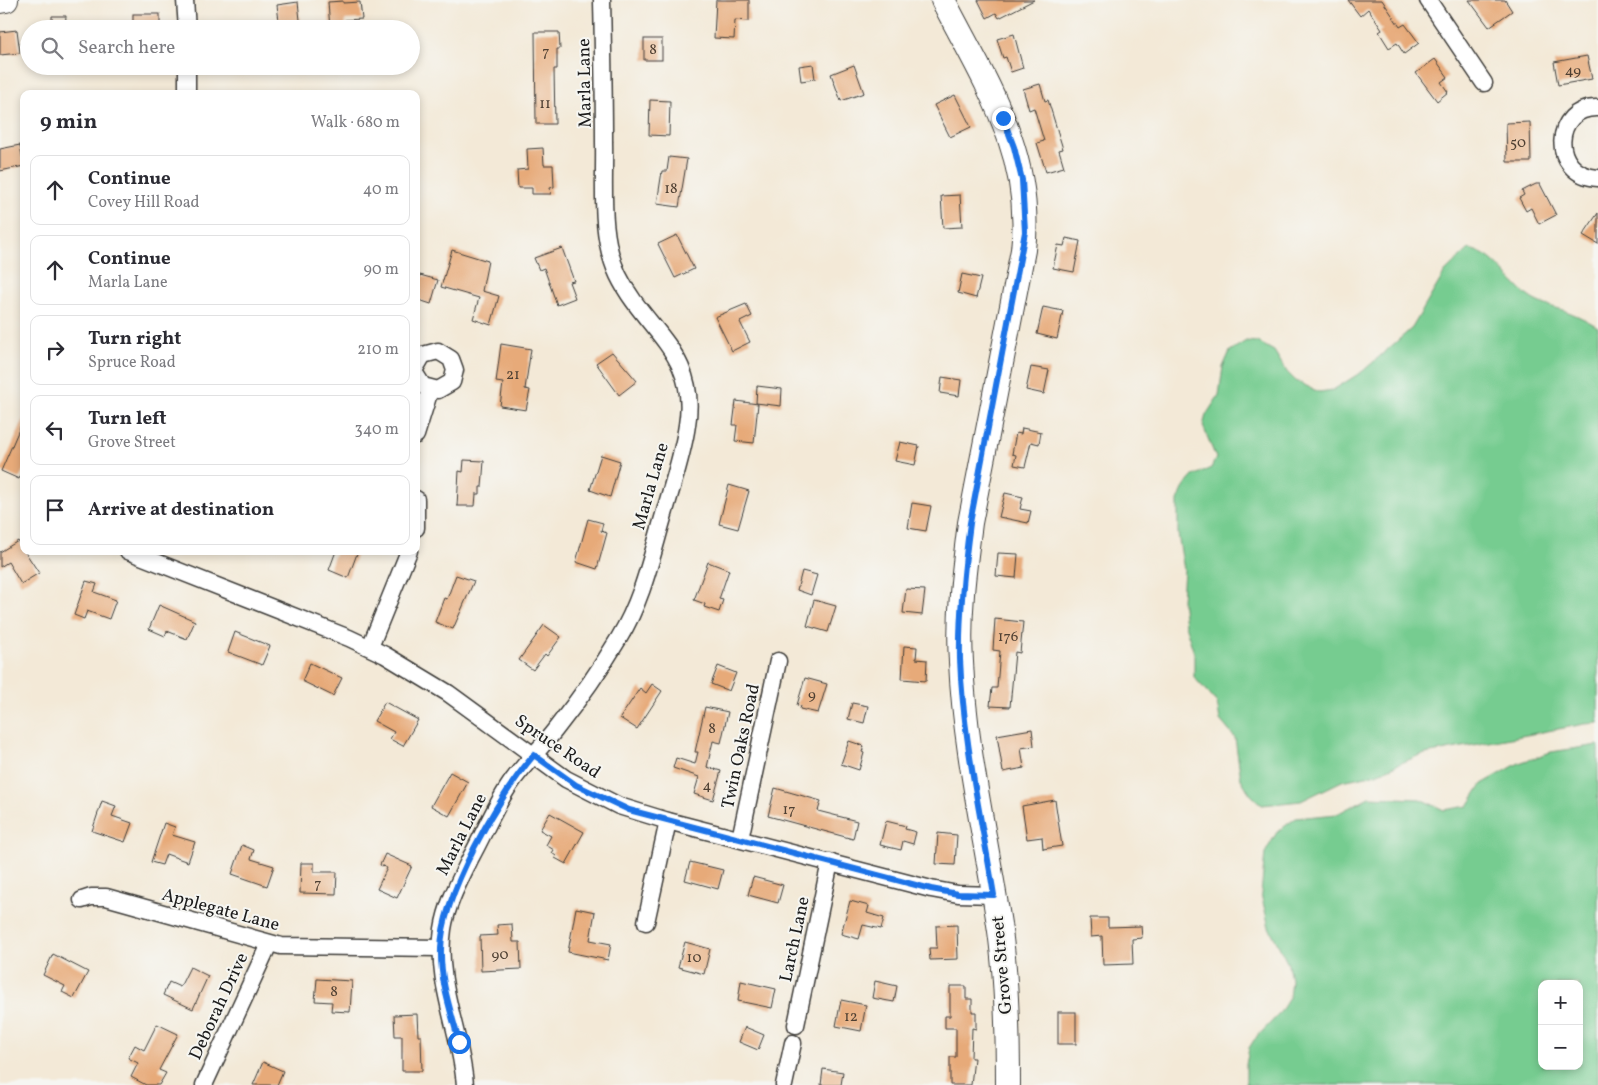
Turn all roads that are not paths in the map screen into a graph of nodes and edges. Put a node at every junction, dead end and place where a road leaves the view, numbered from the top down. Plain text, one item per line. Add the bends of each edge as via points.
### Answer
1 (6, 0) edge
2 (185, 0) edge
3 (602, 0) edge
4 (943, 0) edge
5 (1428, 0) edge
6 (0, 1) edge
7 (186, 20) edge
8 (187, 75) edge
9 (1484, 83) dead end
10 (187, 90) edge
11 (1598, 108) edge
12 (1598, 178) edge
13 (420, 358) edge
14 (420, 383) edge
15 (430, 390) junction
16 (420, 423) edge
17 (138, 555) edge
18 (407, 555) edge
19 (370, 647) junction
20 (778, 661) dead end
21 (534, 755) junction
22 (668, 821) junction
23 (740, 839) junction
24 (830, 862) junction
25 (994, 895) junction
26 (82, 900) dead end
27 (646, 922) dead end
28 (269, 944) junction
29 (441, 948) junction
30 (796, 1025) dead end
31 (793, 1043) dead end
32 (204, 1085) edge
33 (465, 1085) edge
34 (784, 1085) edge
35 (1008, 1085) edge

1 - 6 main road
2 - 7 street
3 - 21 street, Marla Lane via 605,211 609,248 612,262 626,289 680,363 688,387 689,406 683,447 636,606 597,673
4 - 25 main road, Grove Street via 1008,130 1021,173 1026,213 1023,250 970,523 961,609 960,661 969,753
5 - 9 street
8 - 10 street
11 - 12 street via 1586,109 1574,116 1566,125 1562,140 1570,166 1583,175
13 - 15 street via 430,352 441,352 451,359 455,370 452,382 442,389
14 - 15 street
15 - 16 street
17 - 19 street, Spruce Road
18 - 19 street
19 - 21 street, Spruce Road via 448,693
20 - 23 street, Twin Oaks Road
21 - 22 street, Spruce Road via 576,785 606,801
21 - 29 street, Marla Lane via 505,793 462,876 446,914
22 - 23 street, Spruce Road
22 - 27 street
23 - 24 street, Spruce Road
24 - 25 street, Spruce Road via 942,891
24 - 30 street, Larch Lane
25 - 35 main road, Grove Street via 1005,979
26 - 28 street, Applegate Lane via 91,896 106,897
28 - 29 street, Applegate Lane via 306,948
28 - 32 street, Deborah Drive
29 - 33 street, Marla Lane via 443,981 459,1042
31 - 34 street

